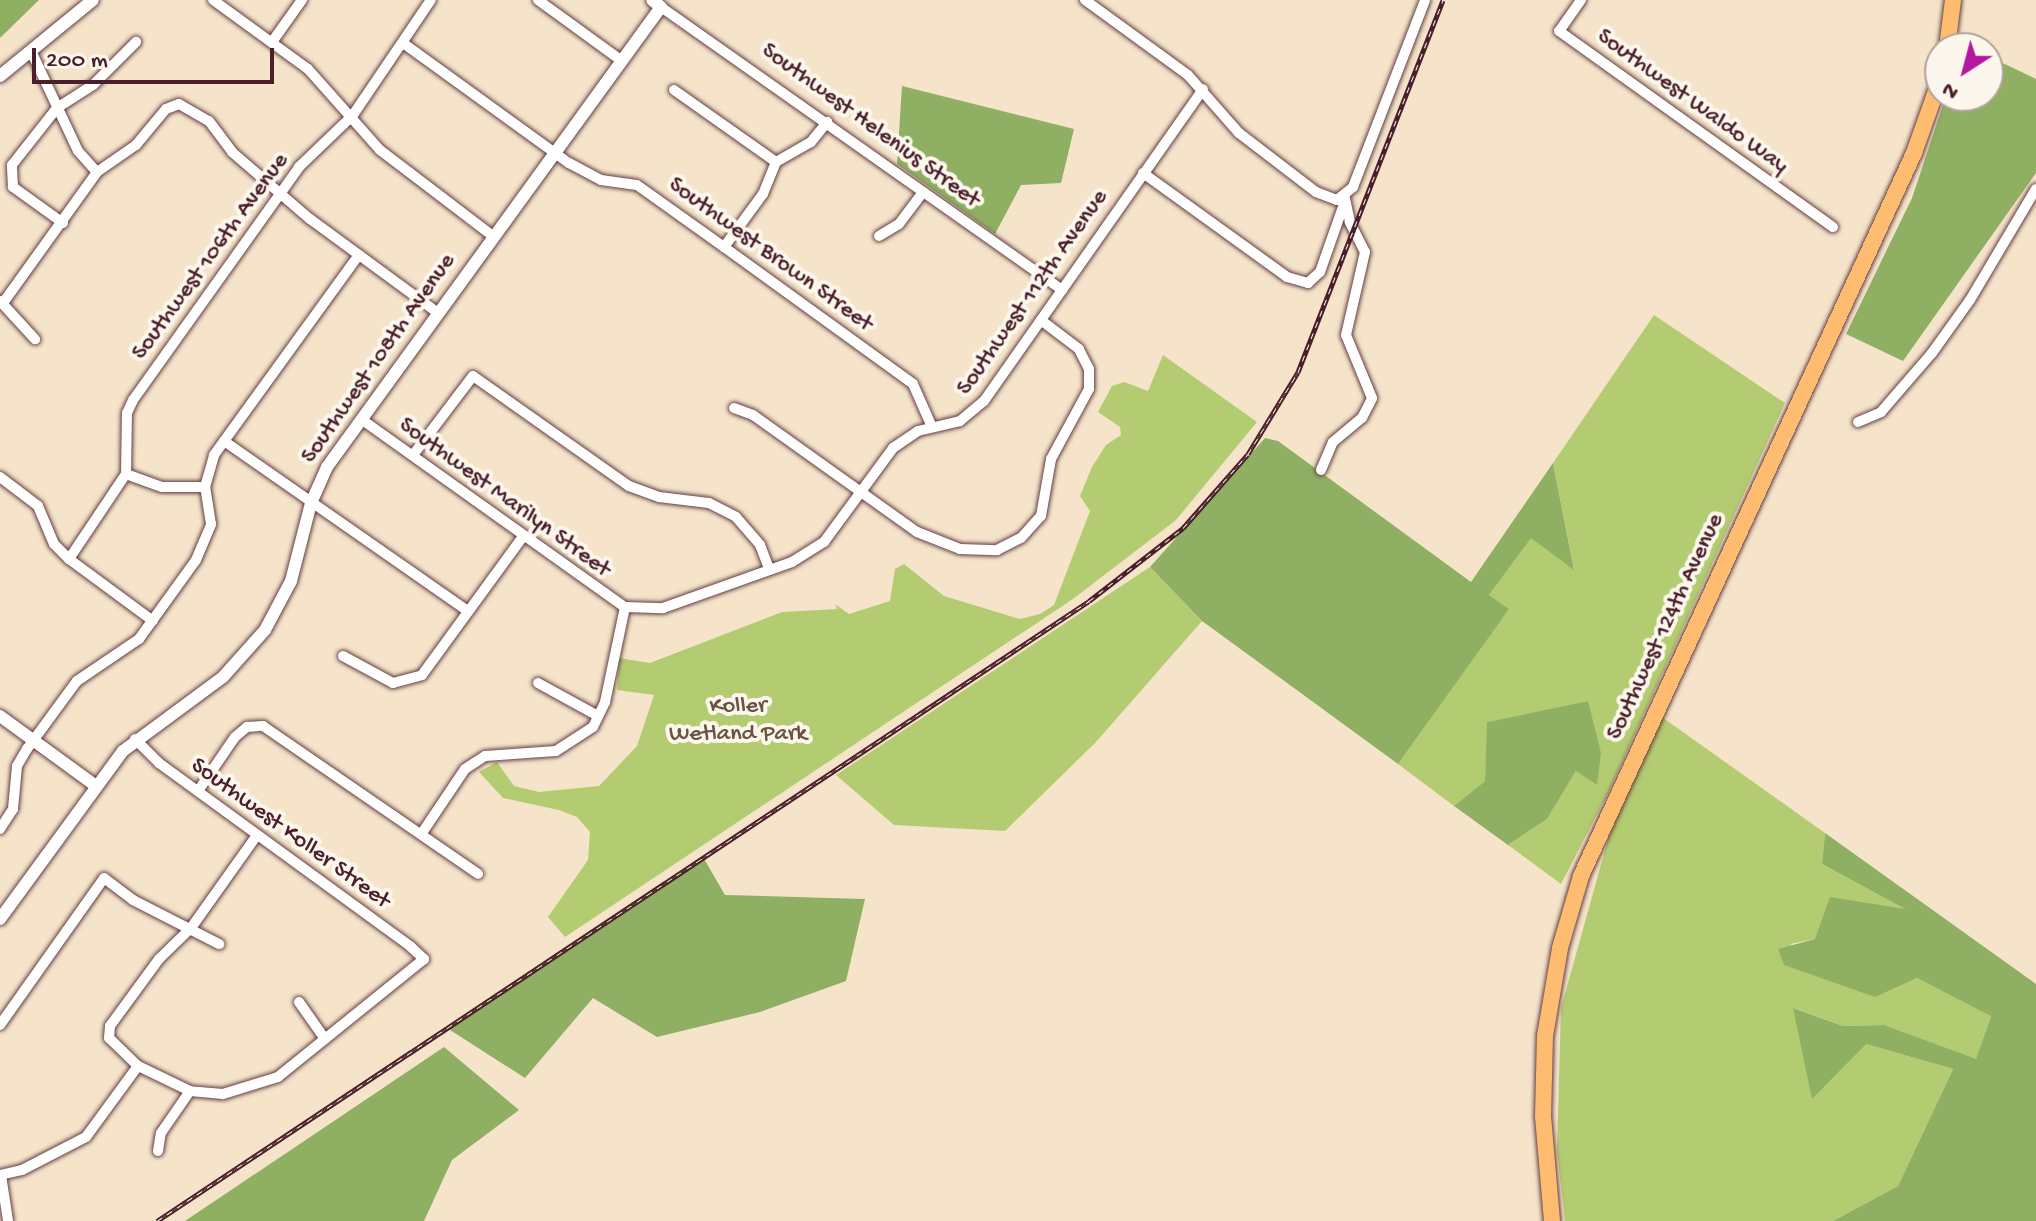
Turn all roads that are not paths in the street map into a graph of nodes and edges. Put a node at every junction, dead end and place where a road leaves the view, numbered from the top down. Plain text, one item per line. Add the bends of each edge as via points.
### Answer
1 (93, 0) edge
2 (213, 0) edge
3 (302, 0) edge
4 (431, 0) edge
5 (538, 0) edge
6 (1085, 0) edge
7 (1425, 0) edge
8 (1581, 0) edge
9 (1953, 0) edge
10 (656, 3) edge
11 (1949, 32) edge
12 (136, 42) dead end
13 (272, 42) junction
14 (403, 43) junction
15 (31, 51) junction
16 (622, 61) junction
17 (110, 66) junction
18 (121, 74) dead end
19 (0, 76) edge
20 (1203, 89) junction
21 (674, 90) dead end
22 (57, 108) junction
23 (1929, 112) edge
24 (353, 115) junction
25 (827, 122) junction
26 (555, 152) junction
27 (776, 162) junction
28 (97, 172) junction
29 (1143, 173) junction
30 (2036, 189) edge
31 (281, 191) junction
32 (923, 192) junction
33 (1345, 198) junction
34 (63, 223) junction
35 (1833, 227) dead end
36 (879, 236) dead end
37 (494, 237) junction
38 (724, 247) junction
39 (359, 255) junction
40 (1062, 290) junction
41 (1, 302) edge
42 (438, 313) junction
43 (1041, 320) junction
44 (35, 339) dead end
45 (734, 408) dead end
46 (361, 419) junction
47 (1858, 422) dead end
48 (932, 427) junction
49 (224, 441) junction
50 (413, 455) junction
51 (1321, 470) dead end
52 (126, 474) junction
53 (0, 477) edge
54 (205, 487) junction
55 (859, 493) junction
56 (311, 503) junction
57 (524, 535) junction
58 (69, 559) junction
59 (768, 566) junction
60 (625, 607) junction
61 (468, 611) junction
62 (153, 621) junction
63 (343, 656) dead end
64 (538, 683) dead end
65 (0, 716) edge
66 (598, 716) junction
67 (135, 739) junction
68 (33, 740) junction
69 (96, 786) junction
70 (198, 791) junction
71 (0, 829) edge
72 (422, 833) junction
73 (257, 835) junction
74 (478, 874) dead end
75 (0, 919) edge
76 (191, 928) junction
77 (219, 944) dead end
78 (299, 1002) dead end
79 (3, 1007) edge
80 (0, 1025) edge
81 (325, 1039) junction
82 (138, 1066) junction
83 (190, 1091) junction
84 (158, 1151) dead end
85 (0, 1175) edge
86 (8, 1221) edge
87 (1552, 1221) edge

1 - 15 street
2 - 13 street
3 - 13 street
4 - 14 street, Southwest 106th Avenue
5 - 16 street
6 - 20 street
7 - 33 street
8 - 35 street, Southwest Waldo Way via 1559,31
9 - 11 main road
10 - 16 street, Southwest 108th Avenue
10 - 25 street, Southwest Helenius Street
12 - 17 street
13 - 24 street via 308,69
14 - 24 street, Southwest 106th Avenue
14 - 26 street, Southwest Brown Street
15 - 19 street
15 - 22 street
16 - 26 street, Southwest 108th Avenue
17 - 18 street
17 - 22 street via 93,85
20 - 29 street, Southwest 112th Avenue
20 - 33 street via 1239,133 1292,174 1329,198
21 - 27 street
22 - 28 street via 78,151
22 - 34 street via 12,165 9,177 13,187
23 - 87 main road, Southwest 124th Avenue via 1581,876 1560,948 1545,1036 1543,1117
24 - 31 street, Southwest 106th Avenue via 311,153
24 - 37 street via 391,160
25 - 27 street via 811,142
25 - 32 street, Southwest Helenius Street
26 - 37 street, Southwest 108th Avenue
26 - 38 street, Southwest Brown Street via 586,174 637,185
27 - 38 street via 763,194
28 - 31 street via 136,145 166,109 179,104 209,121 232,152
28 - 34 street
29 - 33 street via 1287,277 1308,283 1320,272
29 - 40 street, Southwest 112th Avenue
30 - 47 street via 1932,353 1881,412
31 - 39 street
31 - 52 street, Southwest 106th Avenue via 133,400 127,413
32 - 36 street via 899,224
32 - 40 street, Southwest Helenius Street
33 - 51 street via 1365,252 1346,335 1372,398 1362,418 1333,442
34 - 41 street
37 - 42 street, Southwest 108th Avenue
38 - 48 street, Southwest Brown Street via 913,384
39 - 42 street
39 - 49 street
40 - 43 street, Southwest 112th Avenue
41 - 44 street
42 - 46 street, Southwest 108th Avenue
43 - 48 street, Southwest 112th Avenue via 978,408 952,424
43 - 55 street via 1079,349 1090,379 1051,459 1046,502 1034,526 997,550 960,549 917,532
45 - 55 street via 753,415
46 - 50 street, Southwest Marilyn Street
46 - 56 street, Southwest 108th Avenue via 327,467
48 - 55 street, Southwest 112th Avenue via 893,448
49 - 54 street
49 - 56 street
50 - 57 street, Southwest Marilyn Street
50 - 59 street via 473,376 629,486 659,497 709,503 736,517 755,537
52 - 54 street via 162,487
52 - 58 street
53 - 58 street via 38,506 54,544
54 - 62 street via 210,510 207,541
55 - 59 street, Southwest 112th Avenue via 811,554
56 - 61 street
56 - 67 street, Southwest 108th Avenue via 287,590 253,647 223,677
57 - 60 street, Southwest Marilyn Street
57 - 61 street
58 - 62 street
59 - 60 street, Southwest 112th Avenue via 663,608
60 - 66 street
61 - 63 street via 430,666 412,681 380,679
62 - 68 street via 129,650 77,681
64 - 66 street
65 - 68 street
66 - 72 street via 583,737 556,751 485,756 465,769
67 - 69 street, Southwest 108th Avenue
67 - 70 street, Southwest Koller Street
68 - 69 street
68 - 71 street via 17,766 16,799
69 - 75 street, Southwest 108th Avenue
70 - 72 street via 247,727 275,730 384,812
70 - 73 street, Southwest Koller Street
72 - 74 street
73 - 76 street
73 - 81 street, Southwest Koller Street via 424,959
76 - 77 street
76 - 79 street via 133,900 104,878
76 - 82 street via 159,959 110,1026 109,1038
78 - 81 street
79 - 80 street
81 - 83 street via 278,1077 251,1088 223,1094
82 - 83 street
82 - 85 street via 86,1137 22,1170
83 - 84 street via 161,1133
85 - 86 street

